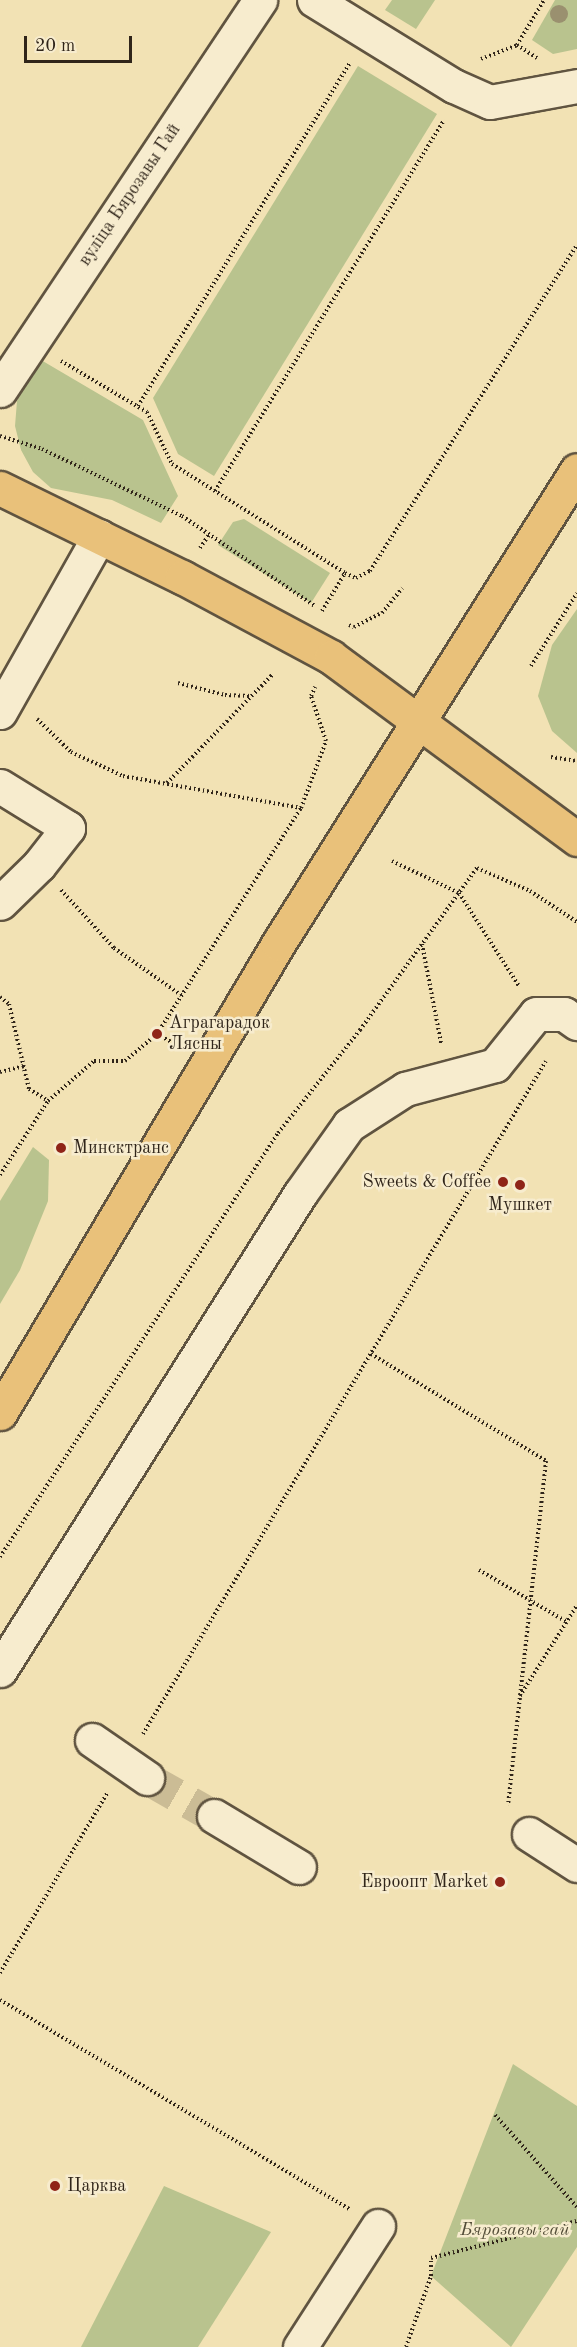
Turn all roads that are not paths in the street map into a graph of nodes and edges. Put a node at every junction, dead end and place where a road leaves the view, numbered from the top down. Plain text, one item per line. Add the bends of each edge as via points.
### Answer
1 (260, 0) edge
2 (314, 0) edge
3 (577, 86) edge
4 (0, 390) edge
5 (577, 470) edge
6 (0, 488) edge
7 (99, 536) junction
8 (5, 702) edge
9 (417, 718) junction
10 (0, 786) edge
11 (577, 839) edge
12 (0, 903) edge
13 (574, 1021) edge
14 (0, 1413) edge
15 (0, 1670) edge
16 (92, 1740) dead end
17 (137, 1770) tunnel mouth
18 (214, 1816) tunnel mouth
19 (518, 1822) road end
20 (577, 1865) edge
21 (299, 1867) dead end
22 (378, 2226) road end
23 (300, 2347) edge

1 - 4 street, вуліца Бярозавы Гай
2 - 3 street via 454,86 490,102
5 - 9 main road
6 - 7 main road
7 - 8 street
7 - 9 main road via 331,657
9 - 11 main road
9 - 14 main road
10 - 12 street via 68,828 39,865
13 - 15 street via 564,1014 536,1014 495,1065 405,1089 349,1125 293,1204
16 - 17 street
18 - 21 street
19 - 20 street
22 - 23 street

